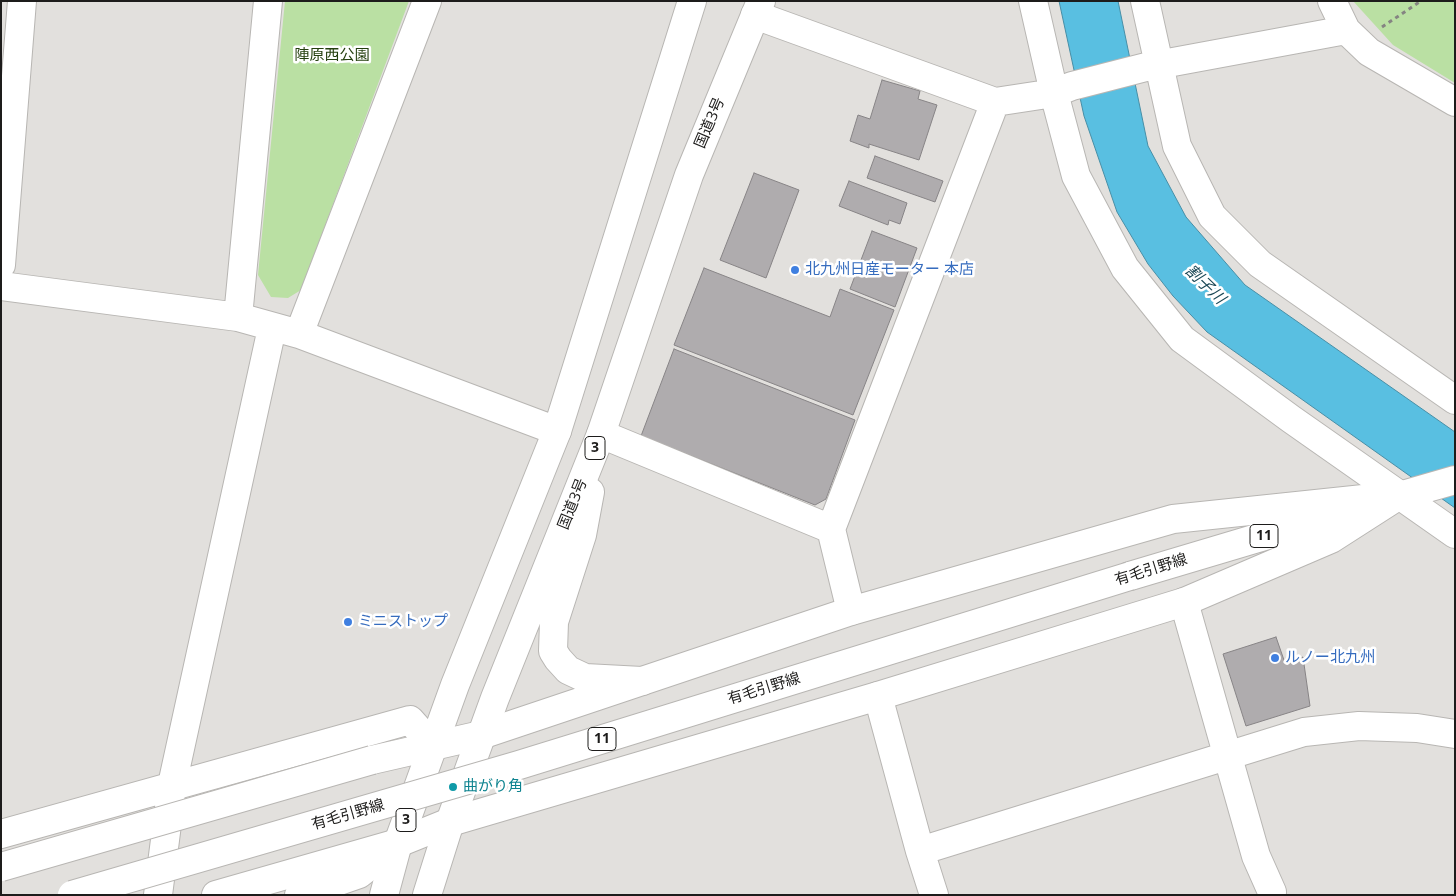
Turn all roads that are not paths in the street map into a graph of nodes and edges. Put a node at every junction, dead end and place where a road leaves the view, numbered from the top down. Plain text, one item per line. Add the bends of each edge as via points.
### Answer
1 (22, 1) edge
2 (268, 1) edge
3 (427, 1) edge
4 (692, 1) edge
5 (1032, 1) edge
6 (1146, 1) edge
7 (1332, 1) edge
8 (758, 6) edge
9 (1346, 30) junction
10 (1153, 66) junction
11 (1063, 89) junction
12 (996, 102) junction
13 (1455, 102) edge
14 (1, 265) edge
15 (1, 286) edge
16 (238, 317) junction
17 (272, 328) junction
18 (299, 334) junction
19 (1455, 396) edge
20 (1455, 400) edge
21 (557, 431) junction
22 (601, 434) junction
23 (1443, 484) edge
24 (1398, 496) junction
25 (831, 529) junction
26 (1455, 534) edge
27 (1184, 602) junction
28 (851, 611) junction
29 (642, 681) junction
30 (878, 696) junction
31 (1455, 734) edge
32 (482, 735) junction
33 (433, 746) junction
34 (1228, 755) junction
35 (172, 785) junction
36 (450, 822) junction
37 (1, 834) edge
38 (398, 843) junction
39 (920, 851) junction
40 (1, 867) edge
41 (1272, 894) edge
42 (72, 895) edge
43 (158, 895) edge
44 (216, 895) edge
45 (299, 895) edge
46 (384, 895) edge
47 (427, 895) edge
48 (934, 895) edge

1 - 14 main road
2 - 16 main road
3 - 18 main road
4 - 21 main road, 3
5 - 11 main road
6 - 10 main road
7 - 9 main road
8 - 12 main road
8 - 22 main road, 国道3号 / 3 via 689,175
9 - 10 main road
9 - 13 main road via 1369,52
10 - 11 main road
10 - 20 main road via 1177,146 1212,216 1260,264
11 - 12 main road
11 - 24 main road via 1076,176 1125,268 1182,339
12 - 25 main road
15 - 16 main road
16 - 17 main road
17 - 18 main road
17 - 35 main road
18 - 21 main road
19 - 20 main road
21 - 33 main road, 3
22 - 25 main road
22 - 29 main road via 582,535 554,622 553,651 568,670 585,678
22 - 32 main road, 国道3号 / 3
23 - 24 main road, 有毛引野線 / 11
24 - 26 main road
24 - 27 main road via 1331,539
24 - 28 main road via 1173,519
24 - 42 main road, 有毛引野線 / 11, bridge via 528,762
25 - 28 main road
27 - 30 main road
27 - 34 main road
28 - 29 main road
29 - 32 main road
30 - 36 main road
30 - 39 main road
31 - 34 main road via 1417,728 1359,726 1304,732
32 - 33 main road
32 - 36 main road, 国道3号 / 3
33 - 35 main road via 410,720
33 - 38 main road, 3
33 - 40 main road, bridge via 372,760
34 - 39 main road
34 - 41 main road via 1256,856
35 - 37 main road
35 - 43 main road
36 - 38 main road
36 - 47 main road, 国道3号 / 3
38 - 44 main road
38 - 45 main road via 359,874
38 - 46 main road, 3
39 - 48 main road

